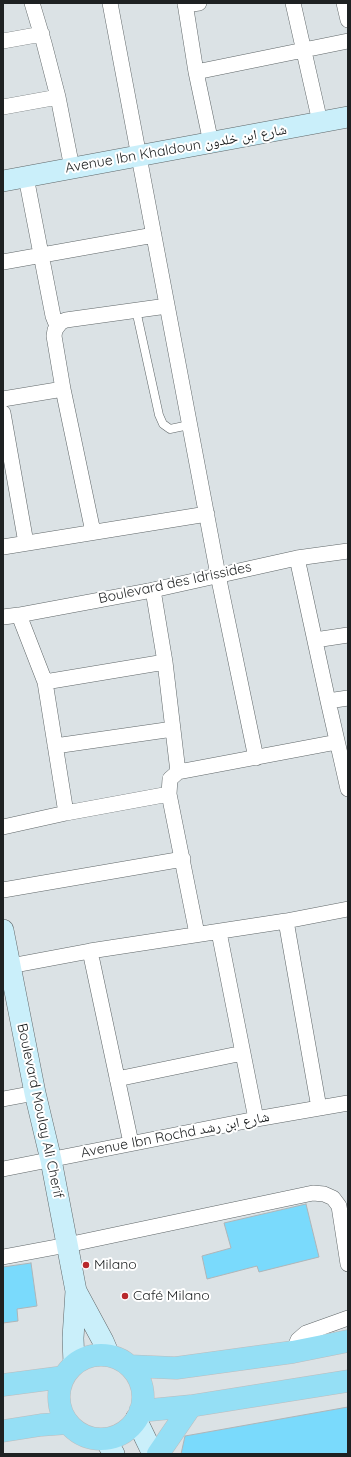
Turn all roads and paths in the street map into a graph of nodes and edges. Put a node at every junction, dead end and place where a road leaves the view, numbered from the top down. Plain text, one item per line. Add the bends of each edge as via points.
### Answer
1 (32, 3) edge
2 (110, 3) edge
3 (293, 3) edge
4 (344, 3) edge
5 (190, 4) edge
6 (348, 20) edge
7 (42, 34) junction
8 (3, 42) edge
9 (348, 42) edge
10 (304, 50) junction
11 (196, 72) junction
12 (58, 97) junction
13 (3, 107) edge
14 (348, 117) edge
15 (320, 122) junction
16 (211, 143) junction
17 (139, 156) junction
18 (72, 168) junction
19 (26, 177) junction
20 (3, 181) edge
21 (154, 235) junction
22 (42, 256) junction
23 (3, 262) edge
24 (167, 306) junction
25 (136, 310) junction
26 (57, 326) junction
27 (63, 389) junction
28 (3, 399) edge
29 (3, 413) edge
30 (189, 425) junction
31 (207, 514) junction
32 (93, 532) junction
33 (26, 543) junction
34 (3, 547) edge
35 (348, 551) edge
36 (297, 558) junction
37 (218, 575) junction
38 (153, 590) junction
39 (19, 615) junction
40 (3, 617) edge
41 (348, 635) edge
42 (315, 640) junction
43 (165, 662) junction
44 (45, 682) junction
45 (348, 698) edge
46 (328, 701) junction
47 (173, 729) junction
48 (337, 742) junction
49 (55, 746) junction
50 (256, 758) junction
51 (345, 763) edge
52 (178, 772) junction
53 (348, 789) edge
54 (169, 794) junction
55 (66, 813) junction
56 (3, 827) edge
57 (183, 859) junction
58 (3, 890) edge
59 (348, 909) edge
60 (286, 921) junction
61 (3, 930) edge
62 (219, 932) junction
63 (197, 934) junction
64 (90, 951) junction
65 (8, 971) edge
66 (243, 1053) junction
67 (117, 1079) junction
68 (36, 1093) junction
69 (3, 1099) edge
70 (348, 1103) edge
71 (319, 1108) junction
72 (256, 1119) junction
73 (131, 1143) junction
74 (51, 1160) junction
75 (3, 1169) edge
76 (345, 1219) edge
77 (67, 1245) junction
78 (3, 1257) edge
79 (348, 1264) edge
80 (76, 1291) junction
81 (348, 1318) edge
82 (348, 1341) edge
83 (106, 1348) junction
84 (293, 1352) junction
85 (130, 1366) junction
86 (176, 1368) junction
87 (69, 1371) junction
88 (348, 1381) edge
89 (3, 1385) edge
90 (191, 1406) junction
91 (138, 1415) junction
92 (68, 1423) junction
93 (3, 1431) edge
94 (110, 1446) edge
95 (153, 1454) edge
96 (158, 1454) edge

1 - 7 street
2 - 17 street
3 - 10 street
4 - 6 street
5 - 11 street
7 - 8 street
7 - 12 street
9 - 10 street
10 - 11 street
10 - 15 street
11 - 16 street
12 - 13 street
12 - 18 street
14 - 15 street, Avenue Ibn Khaldoun شارع ابن خلدون
15 - 16 street, Avenue Ibn Khaldoun شارع ابن خلدون
16 - 17 street, Avenue Ibn Khaldoun شارع ابن خلدون
17 - 18 street, Avenue Ibn Khaldoun شارع ابن خلدون
17 - 21 street
18 - 19 street, Avenue Ibn Khaldoun شارع ابن خلدون
19 - 20 street, Avenue Ibn Khaldoun شارع ابن خلدون
19 - 22 street
21 - 22 street
21 - 24 street
22 - 23 street
22 - 26 street
24 - 25 street
24 - 30 street
25 - 26 street via 66,320
25 - 30 lane via 163,424 170,429
26 - 27 street via 54,336
27 - 28 street
27 - 32 street
29 - 33 street
30 - 31 street
31 - 32 street
31 - 37 street
32 - 33 street
33 - 34 street
35 - 36 street, Boulevard des Idrissides
36 - 37 street, Boulevard des Idrissides
36 - 42 street
37 - 38 street, Boulevard des Idrissides
37 - 50 street
38 - 39 street, Boulevard des Idrissides
38 - 43 street
39 - 40 street, Boulevard des Idrissides
39 - 44 street
41 - 42 street
42 - 46 street
43 - 44 street
43 - 47 street
44 - 49 street
45 - 46 street
46 - 48 street
47 - 49 street
47 - 52 street
48 - 50 street
48 - 51 street
49 - 55 street
50 - 52 street
51 - 53 street
52 - 54 street via 170,779
54 - 55 street
54 - 57 street
55 - 56 street
57 - 58 street
57 - 63 street
59 - 60 street
60 - 62 street
60 - 71 street
61 - 65 street, Boulevard Moulay Ali Cherif
62 - 63 street
62 - 66 street
63 - 64 street
64 - 65 street
64 - 67 street
65 - 68 street, Boulevard Moulay Ali Cherif
66 - 67 street
66 - 72 street
67 - 73 street
68 - 69 street
68 - 74 street, Boulevard Moulay Ali Cherif
70 - 71 street, Avenue Ibn Rochd شارع ابن رشد
71 - 72 street, Avenue Ibn Rochd شارع ابن رشد
72 - 73 street, Avenue Ibn Rochd شارع ابن رشد
73 - 74 street, Avenue Ibn Rochd شارع ابن رشد
74 - 75 street, Avenue Ibn Rochd شارع ابن رشد
74 - 77 street, Boulevard Moulay Ali Cherif
76 - 77 street via 333,1198 313,1193
76 - 79 street
77 - 78 street
77 - 80 street, Boulevard Moulay Ali Cherif
80 - 83 street, Boulevard Moulay Ali Cherif
80 - 87 street, Boulevard Moulay Ali Cherif
81 - 84 street via 306,1332 298,1340
82 - 84 main road
83 - 85 main road
83 - 86 main road
83 - 87 main road via 78,1361
84 - 86 main road
85 - 86 main road
85 - 91 main road via 139,1377 143,1390 143,1404
87 - 89 main road
87 - 92 main road via 61,1384 59,1398
88 - 90 main road
90 - 91 main road
90 - 96 main road
91 - 94 main road via 130,1428 118,1435
91 - 95 street
92 - 93 main road
92 - 94 main road via 79,1432

